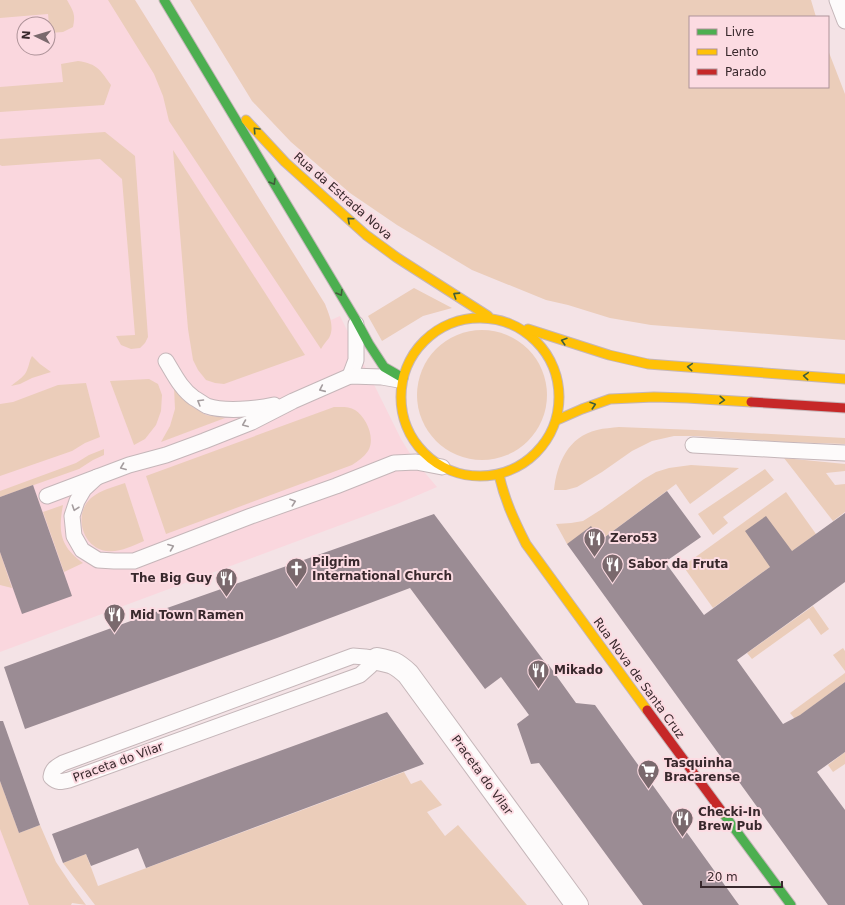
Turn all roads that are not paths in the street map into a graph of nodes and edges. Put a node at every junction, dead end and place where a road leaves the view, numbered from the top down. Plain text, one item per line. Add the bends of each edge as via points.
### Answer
1 (164, 0) edge
2 (837, 0) edge
3 (845, 21) edge
4 (217, 89) junction
5 (488, 316) junction
6 (356, 320) junction
7 (517, 325) junction
8 (166, 361) dead end
9 (350, 376) junction
10 (845, 379) edge
11 (403, 380) junction
12 (293, 401) junction
13 (845, 408) edge
14 (557, 420) junction
15 (693, 444) dead end
16 (845, 453) edge
17 (442, 467) junction
18 (499, 475) junction
19 (97, 477) junction
20 (47, 496) dead end
21 (377, 659) junction
22 (577, 905) edge
23 (791, 905) edge

1 - 4 main road, Rua da Estrada Nova
2 - 3 lane
5 -> 4 main road, Rua da Estrada Nova via 366,235 285,162
4 -> 6 main road, Rua da Estrada Nova
5 - 7 main road
5 - 11 main road via 465,318 443,326 424,340 410,359
6 - 9 lane via 356,360
6 - 11 main road, Rua da Estrada Nova via 384,367
10 -> 7 main road via 648,364 609,355
7 - 14 main road via 540,343 554,367 560,393
12 -> 8 lane via 261,408 227,410 207,406 193,397 179,382
9 - 11 lane
9 -> 12 lane
11 - 17 main road via 403,415 411,436 424,454
12 -> 19 lane via 252,422 204,441 166,455 129,464
14 -> 13 main road via 610,399 654,397
14 - 18 main road via 546,444 523,464
15 - 16 lane
17 - 18 main road via 463,474
19 -> 17 lane via 77,500 72,516 74,536 82,550 98,560 134,561 394,463 416,462
18 - 23 main road, Rua Nova de Santa Cruz via 503,492 526,544
19 - 20 lane
21 - 21 lane, Praceta do Vilar via 353,656 63,763 56,767 51,777 62,782 69,780 360,675
21 - 22 street, Praceta do Vilar via 390,661 408,674

